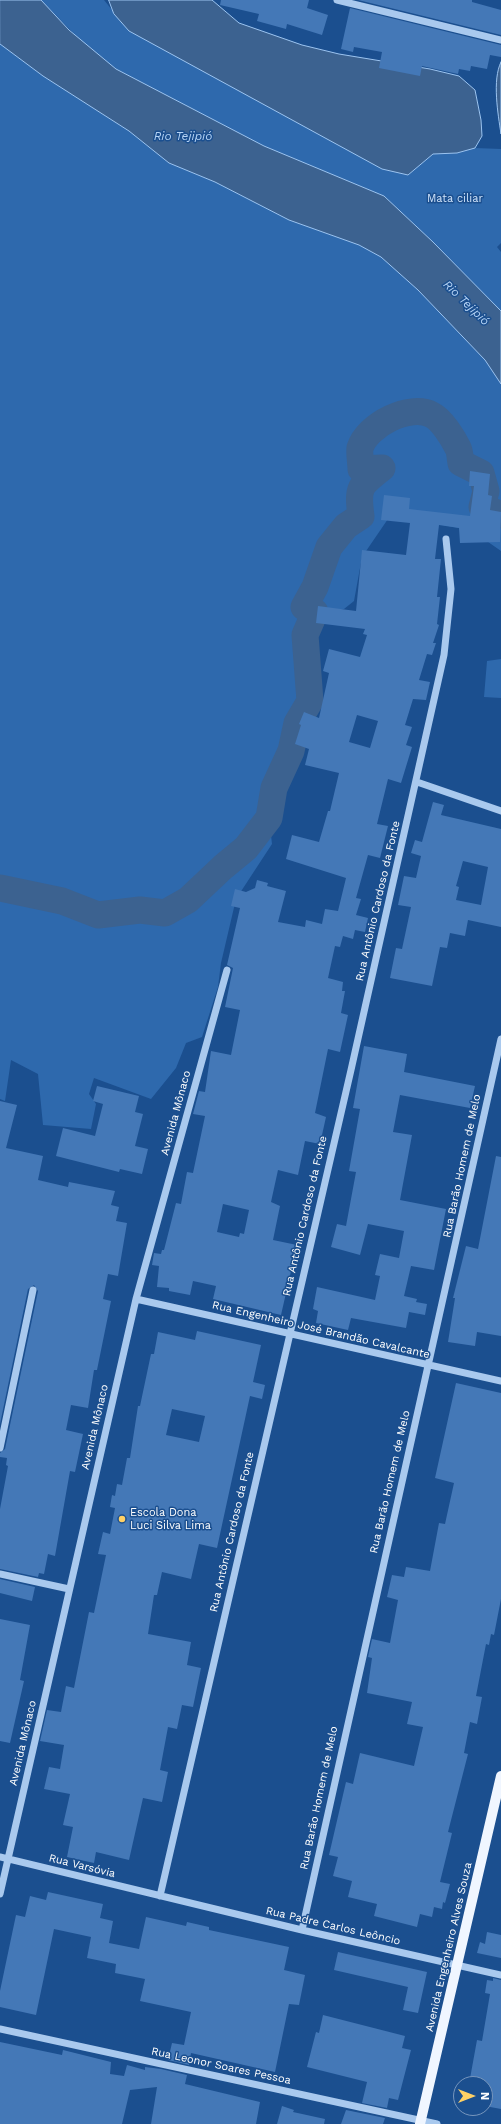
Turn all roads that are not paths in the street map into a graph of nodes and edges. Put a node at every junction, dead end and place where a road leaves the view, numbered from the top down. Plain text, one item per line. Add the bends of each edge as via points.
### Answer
1 (337, 0) edge
2 (501, 40) edge
3 (446, 540) dead end
4 (417, 782) junction
5 (501, 811) edge
6 (227, 970) dead end
7 (501, 1039) edge
8 (33, 1290) dead end
9 (136, 1299) junction
10 (289, 1334) junction
11 (429, 1365) junction
12 (501, 1381) edge
13 (0, 1448) edge
14 (0, 1574) edge
15 (69, 1589) junction
16 (501, 1776) edge
17 (4, 1858) edge
18 (0, 1894) edge
19 (160, 1896) junction
20 (302, 1930) junction
21 (457, 1966) junction
22 (501, 1975) edge
23 (0, 2029) edge
24 (421, 2122) edge
25 (437, 2124) edge

1 - 2 street
3 - 4 street, Rua Antônio Cardoso da Fonte via 451,589 449,620
4 - 5 street
4 - 10 street, Rua Antônio Cardoso da Fonte
6 - 9 street, Avenida Mônaco
7 - 11 street, Rua Barão Homem de Melo
8 - 13 street
9 - 10 street, Rua Engenheiro José Brandão Cavalcante
9 - 15 street, Avenida Mônaco
10 - 11 street, Rua Engenheiro José Brandão Cavalcante
10 - 19 street, Rua Antônio Cardoso da Fonte
11 - 12 street, Rua Engenheiro José Brandão Cavalcante
11 - 20 street, Rua Barão Homem de Melo via 374,1600
14 - 15 street
15 - 17 street, Avenida Mônaco
16 - 21 main road, Avenida Engenheiro Alves Souza
17 - 18 street, Avenida Mônaco
17 - 19 street, Rua Varsóvia
19 - 20 street, Rua Padre Carlos Leôncio
20 - 21 street, Rua Padre Carlos Leôncio
21 - 22 street, Rua Padre Carlos Leôncio
21 - 24 main road, Avenida Engenheiro Alves Souza
23 - 24 street, Rua Leonor Soares Pessoa
24 - 25 street, Rua Leonor Soares Pessoa

